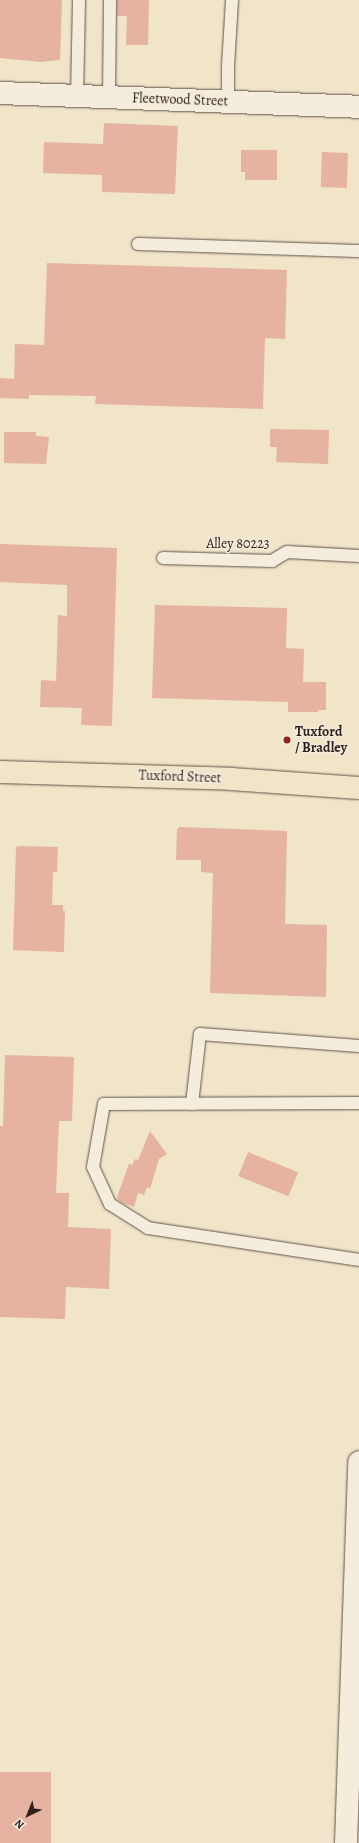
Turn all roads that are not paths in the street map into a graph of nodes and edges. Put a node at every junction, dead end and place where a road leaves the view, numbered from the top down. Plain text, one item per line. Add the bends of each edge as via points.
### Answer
1 (79, 0) edge
2 (110, 0) edge
3 (232, 0) edge
4 (0, 94) edge
5 (77, 96) junction
6 (109, 97) junction
7 (228, 102) junction
8 (359, 107) edge
9 (138, 244) dead end
10 (359, 252) edge
11 (359, 556) edge
12 (163, 558) dead end
13 (0, 772) edge
14 (359, 788) edge
15 (359, 1046) edge
16 (359, 1103) edge
17 (192, 1104) junction
18 (359, 1260) edge
19 (359, 1462) edge
20 (356, 1642) edge
21 (351, 1836) edge

1 - 5 lane
2 - 6 lane
3 - 7 lane
4 - 5 street, Fleetwood Street
5 - 6 street, Fleetwood Street
6 - 7 street, Fleetwood Street
7 - 8 street, Fleetwood Street
9 - 10 lane
11 - 12 lane, Alley 80223 via 287,552 272,561
13 - 14 main road, Tuxford Street via 231,779
15 - 17 lane via 200,1034
16 - 17 lane
17 - 18 lane via 104,1104 93,1167 110,1204 148,1228
19 - 20 street
20 - 21 street

